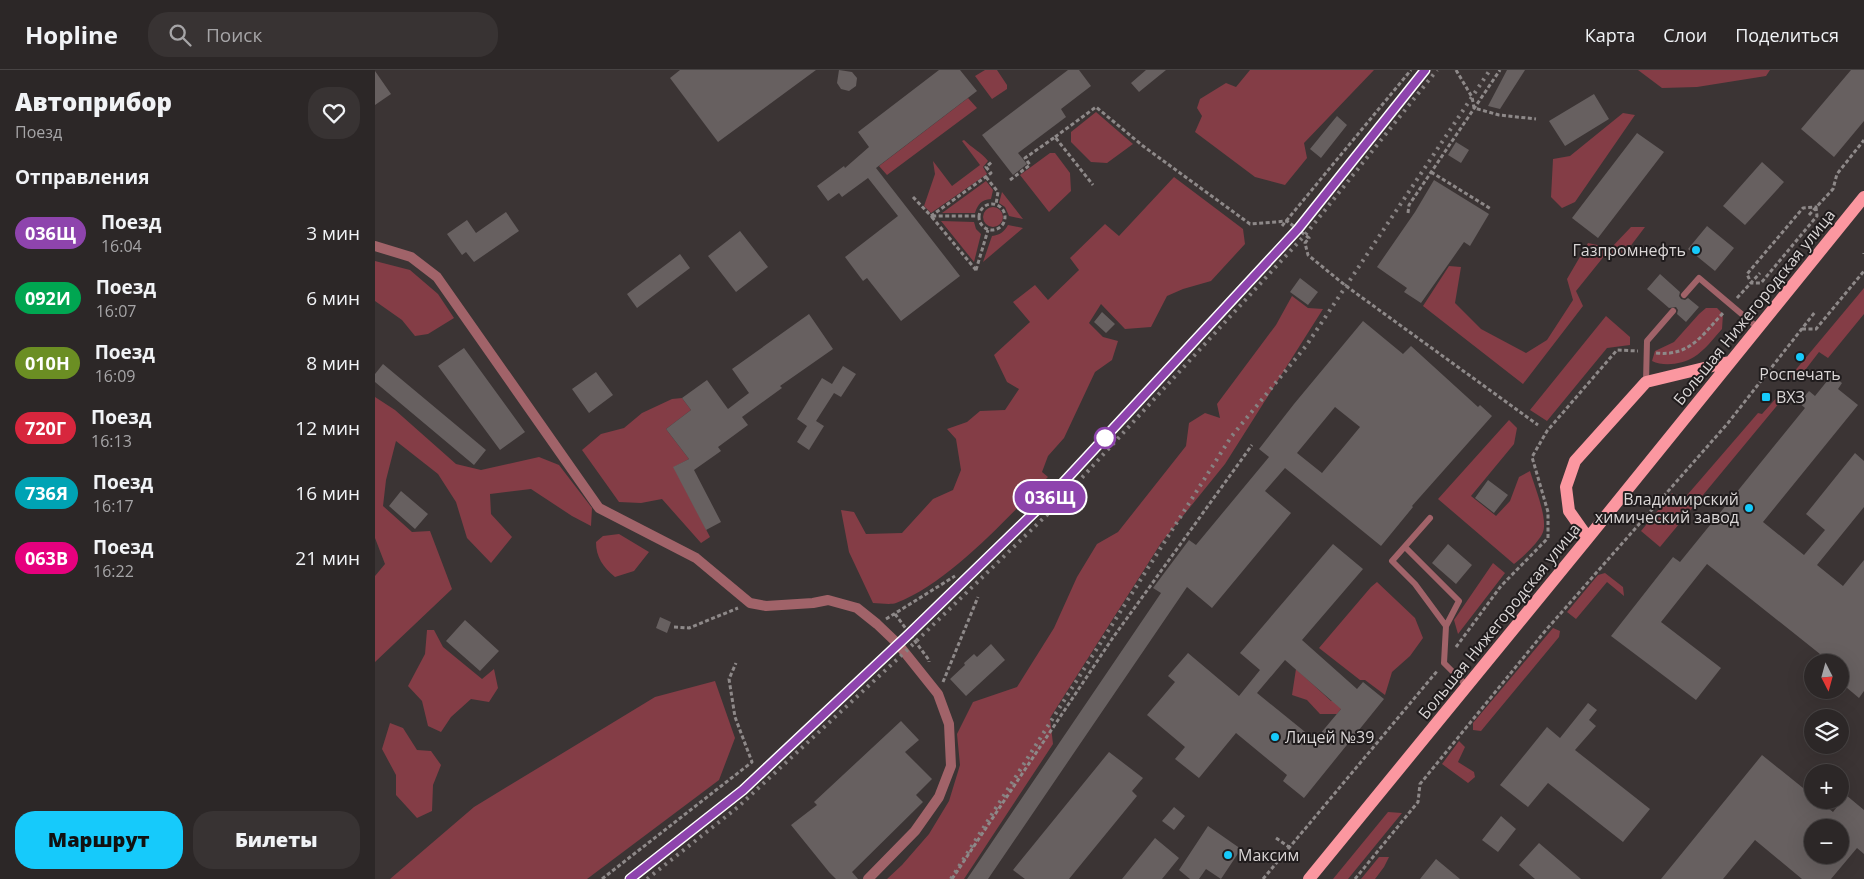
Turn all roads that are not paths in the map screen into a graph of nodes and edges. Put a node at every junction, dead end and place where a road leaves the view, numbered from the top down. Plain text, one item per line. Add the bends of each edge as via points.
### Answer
1 (1864, 197) edge
2 (375, 246) edge
3 (1685, 295) dead end
4 (1673, 311) dead end
5 (1757, 327) junction
6 (1729, 362) junction
7 (1646, 382) junction
8 (1430, 518) dead end
9 (1589, 538) junction
10 (1405, 547) junction
11 (1445, 626) junction
12 (1467, 686) junction
13 (868, 879) edge
14 (1309, 879) edge

1 - 5 main road, Большая Нижегородская улица
2 - 13 street via 411,256 437,277 599,508 696,558 750,603 766,606 828,600 857,608 905,652 938,694 949,724 951,766 939,797 915,831
3 - 5 lane via 1699,278
4 - 7 lane via 1647,341
5 - 6 main road, Большая Нижегородская улица
6 - 7 main road
6 - 9 main road, Большая Нижегородская улица
7 - 9 main road via 1575,461 1566,487 1569,512
8 - 10 lane
9 - 12 main road, Большая Нижегородская улица
10 - 11 lane via 1392,561 1415,584
10 - 11 lane via 1459,601
11 - 12 lane via 1444,663
12 - 14 main road, Большая Нижегородская улица

